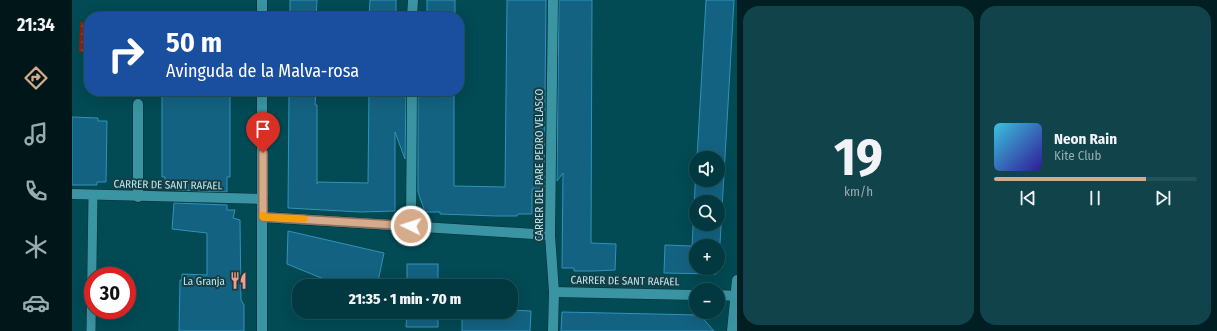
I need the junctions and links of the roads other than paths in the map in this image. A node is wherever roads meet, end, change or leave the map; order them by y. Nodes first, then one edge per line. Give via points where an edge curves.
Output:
1 (262, 0) edge
2 (413, 0) edge
3 (553, 0) edge
4 (262, 12) edge
5 (412, 12) edge
6 (262, 96) edge
7 (412, 96) edge
8 (138, 104) dead end
9 (72, 194) edge
10 (94, 195) junction
11 (138, 197) junction
12 (263, 199) junction
13 (263, 217) junction
14 (411, 226) junction
15 (550, 235) junction
16 (737, 280) edge
17 (554, 292) junction
18 (689, 295) edge
19 (725, 295) edge
20 (736, 296) edge
21 (91, 331) edge
22 (262, 331) edge
23 (553, 331) edge
24 (732, 331) edge

1 - 4 street
2 - 5 street
3 - 15 street, CARRER DEL PARE PEDRO VELASCO
6 - 12 street
7 - 14 street
8 - 11 street
9 - 10 street, CARRER DE SANT RAFAEL
10 - 11 street, CARRER DE SANT RAFAEL
10 - 21 lane
11 - 12 street, CARRER DE SANT RAFAEL
12 - 13 street
13 - 14 street
13 - 22 street
14 - 15 street
15 - 17 street, CARRER DEL PARE PEDRO VELASCO
16 - 20 street
17 - 18 street, CARRER DE SANT RAFAEL
17 - 23 street, CARRER DEL PARE PEDRO VELASCO
19 - 20 street
20 - 24 street

